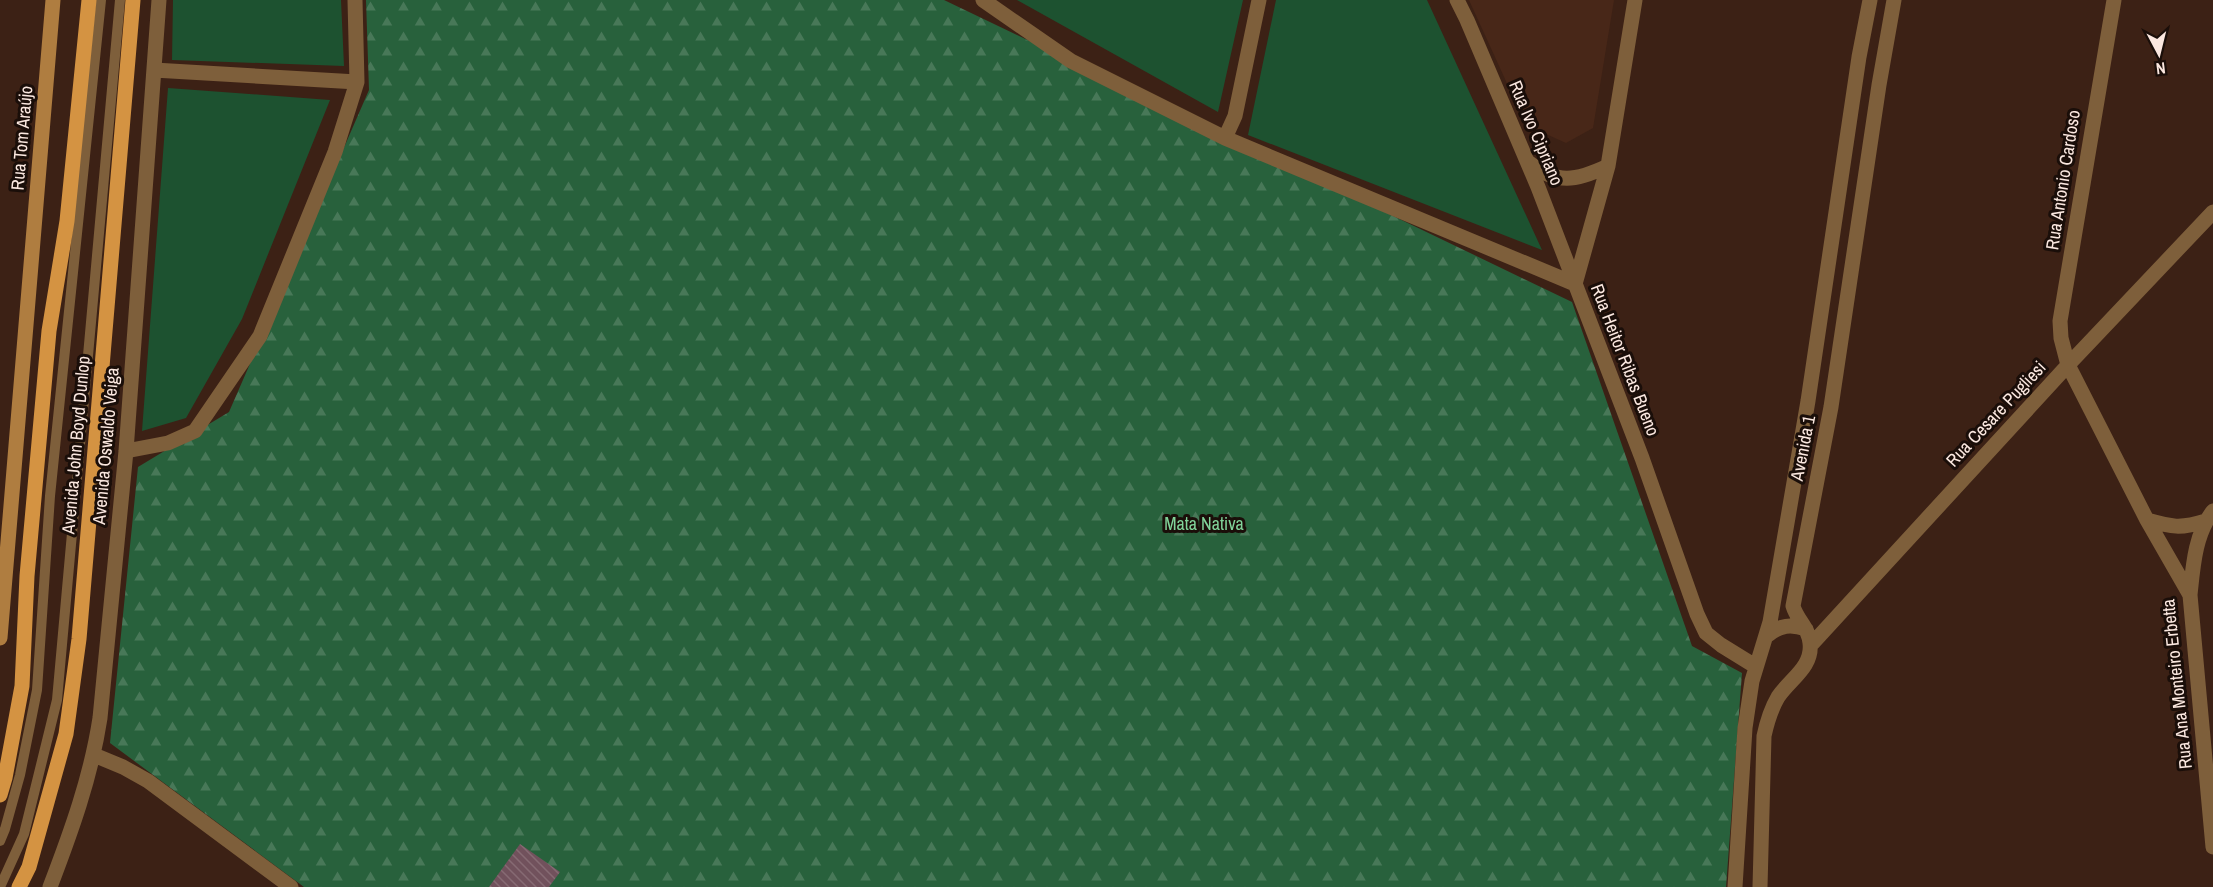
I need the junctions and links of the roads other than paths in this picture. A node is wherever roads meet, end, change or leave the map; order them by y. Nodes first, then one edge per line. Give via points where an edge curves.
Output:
1 (53, 0) edge
2 (89, 0) edge
3 (101, 0) edge
4 (120, 0) edge
5 (134, 0) edge
6 (159, 0) edge
7 (355, 0) edge
8 (983, 0) edge
9 (1259, 0) edge
10 (1456, 0) edge
11 (1635, 0) edge
12 (1870, 0) edge
13 (1894, 0) edge
14 (2114, 0) edge
15 (154, 70) junction
16 (357, 82) junction
17 (1225, 138) junction
18 (1526, 160) junction
19 (1608, 166) junction
20 (2213, 212) edge
21 (1575, 284) junction
22 (2068, 365) junction
23 (126, 451) junction
24 (2209, 516) edge
25 (2147, 520) junction
26 (2190, 595) junction
27 (2, 605) edge
28 (1806, 629) junction
29 (1768, 635) junction
30 (0, 638) edge
31 (1811, 645) junction
32 (1755, 666) junction
33 (94, 755) junction
34 (0, 795) edge
35 (0, 841) edge
36 (2213, 848) edge
37 (0, 887) edge
38 (19, 887) edge
39 (50, 887) edge
40 (291, 887) edge
41 (1735, 887) edge
42 (1760, 887) edge

1 - 27 main road, Rua Tom Araújo
2 - 34 main road, Avenida John Boyd Dunlop via 67,221 49,331 27,576 22,686
3 - 35 lane via 51,484 37,690 20,775
4 - 37 lane via 57,700 24,834
5 - 38 main road, Avenida John Boyd Dunlop via 79,639 66,734 29,867
6 - 15 street, Avenida Oswaldo Veiga
7 - 16 street
8 - 17 street via 1071,61
9 - 17 street via 1236,116
10 - 18 street, Rua Ivo Cipriano
11 - 19 street, Rua Heitor Ribas Bueno
12 - 29 street, Avenida 1
13 - 28 street, Avenida 1 via 1831,408 1793,606
14 - 22 street, Rua Antonio Cardoso via 2060,321
15 - 16 street
15 - 23 street, Avenida Oswaldo Veiga
16 - 23 street via 335,152 260,336 195,431 168,443
17 - 21 street
18 - 19 street via 1541,172 1567,179
18 - 21 street, Rua Ivo Cipriano
19 - 21 street, Rua Heitor Ribas Bueno
20 - 22 street, Rua Cesare Pugliesi
21 - 32 street, Rua Heitor Ribas Bueno via 1706,633
22 - 25 street, Rua Ana Monteiro Erbetta
22 - 31 street, Rua Cesare Pugliesi
23 - 33 street, Avenida Oswaldo Veiga
24 - 25 street via 2185,527
24 - 26 street via 2195,552
25 - 26 street, Rua Ana Monteiro Erbetta
26 - 36 street, Rua Ana Monteiro Erbetta
27 - 30 main road, Rua Tom Araújo
28 - 29 street via 1790,625
28 - 31 street, Avenida 1
29 - 32 street, Avenida 1
31 - 42 street via 1808,661 1778,698 1767,723
32 - 41 street, Avenida 1 via 1745,728
33 - 39 street, Avenida Oswaldo Veiga
33 - 40 street via 148,781

